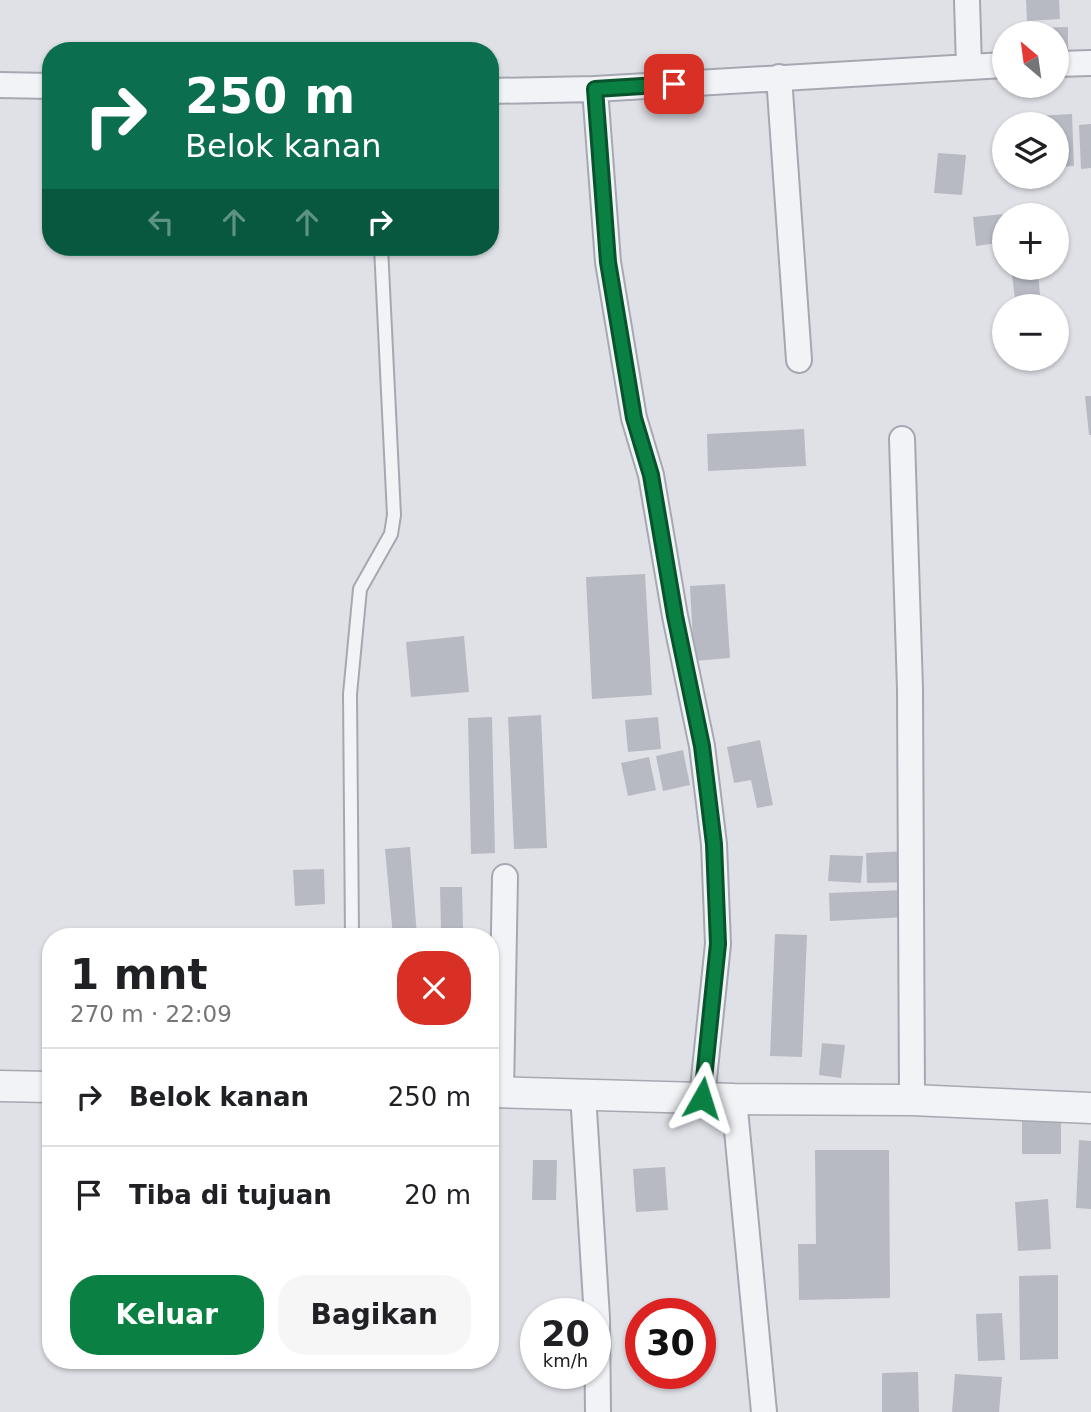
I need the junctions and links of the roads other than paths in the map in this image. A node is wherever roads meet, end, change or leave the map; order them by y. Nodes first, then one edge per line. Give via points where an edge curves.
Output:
1 (967, 0) edge
2 (1069, 64) edge
3 (1091, 64) edge
4 (992, 66) edge
5 (969, 67) junction
6 (779, 77) junction
7 (0, 85) edge
8 (42, 86) edge
9 (595, 89) junction
10 (499, 91) edge
11 (381, 256) edge
12 (799, 360) dead end
13 (902, 439) dead end
14 (505, 877) dead end
15 (352, 928) edge
16 (499, 1020) edge
17 (0, 1086) edge
18 (42, 1087) edge
19 (499, 1092) edge
20 (583, 1094) junction
21 (702, 1098) junction
22 (734, 1099) junction
23 (912, 1100) junction
24 (1091, 1108) edge
25 (598, 1412) edge
26 (764, 1412) edge

1 - 5 street
2 - 3 street
4 - 5 street
5 - 6 street
6 - 9 street
6 - 12 street
7 - 8 street
9 - 10 street
9 - 21 street via 608,262 634,418 651,475 702,746 714,844 718,944
11 - 15 lane via 394,515 391,534 360,589 350,694
13 - 23 street via 910,689
14 - 16 street
17 - 18 street
19 - 20 street
20 - 21 street
20 - 25 street
21 - 22 street
22 - 23 street
22 - 26 street
23 - 24 street

